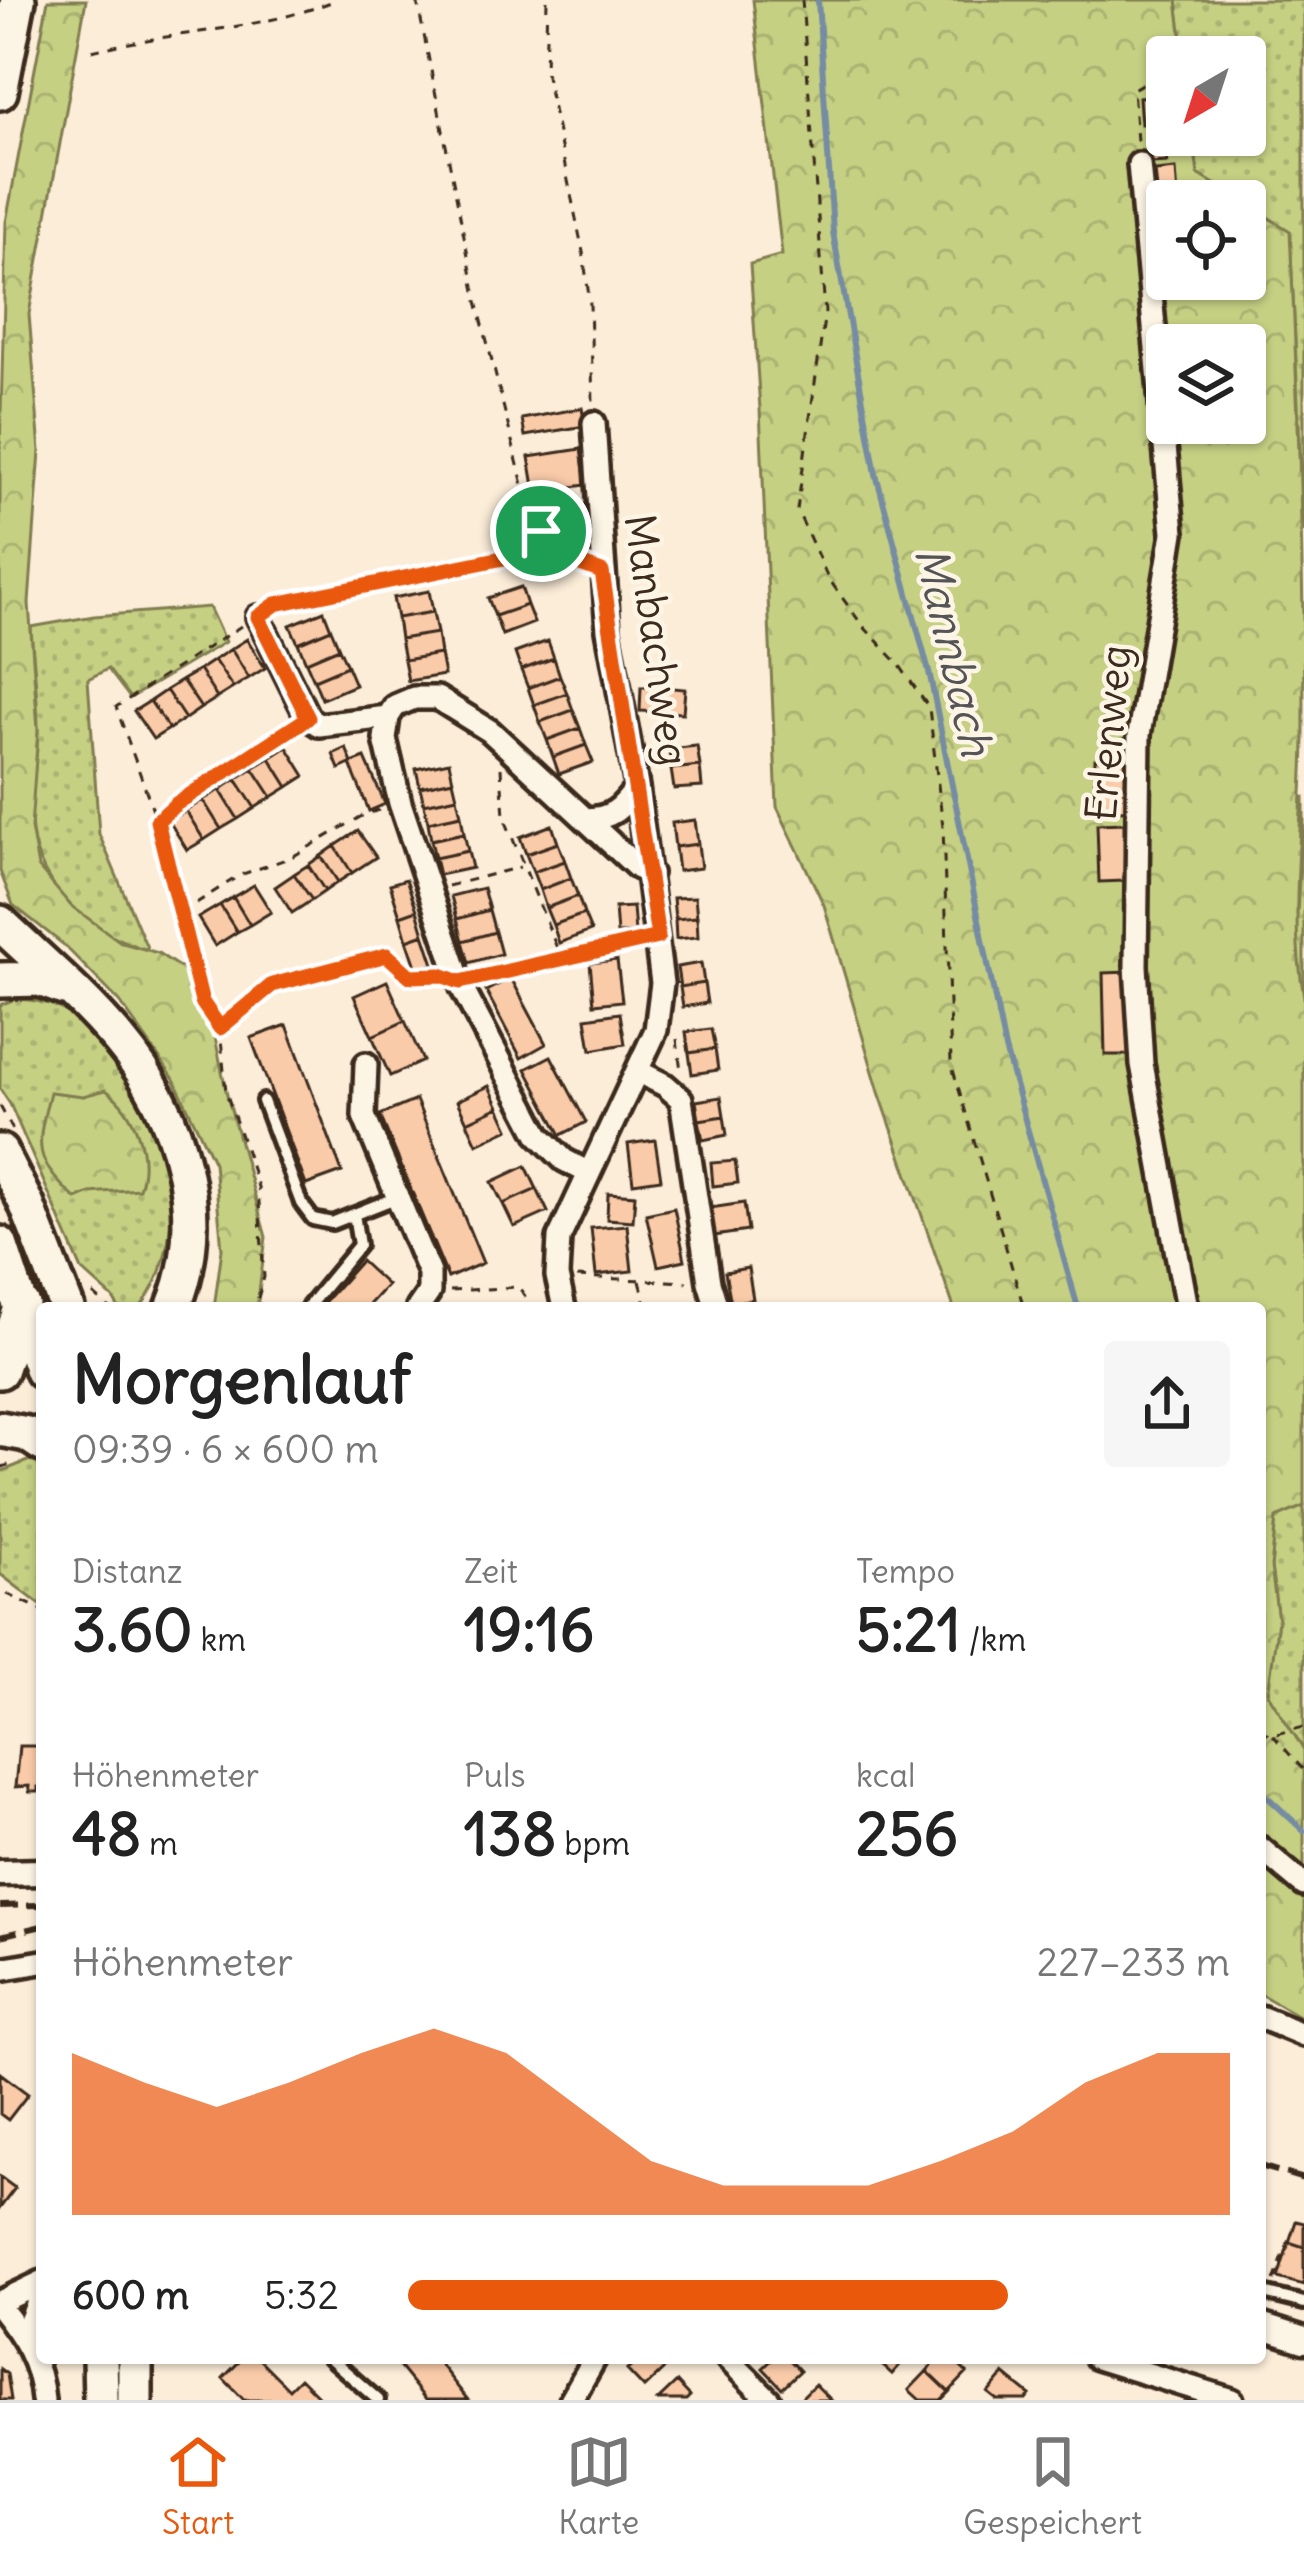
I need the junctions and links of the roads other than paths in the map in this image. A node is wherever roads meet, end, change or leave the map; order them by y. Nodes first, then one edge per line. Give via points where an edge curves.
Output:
1 (18, 0) edge
2 (0, 92) edge
3 (1139, 164) road end
4 (594, 423) road end
5 (258, 617) road end
6 (388, 717) junction
7 (637, 787) junction
8 (585, 819) junction
9 (650, 873) junction
10 (0, 923) edge
11 (0, 980) edge
12 (71, 991) junction
13 (366, 1064) dead end
14 (637, 1071) junction
15 (263, 1101) dead end
16 (0, 1152) edge
17 (587, 1172) junction
18 (395, 1198) junction
19 (355, 1214) junction
20 (0, 1244) edge
21 (423, 1300) edge
22 (67, 1302) edge
23 (176, 1302) edge
24 (313, 1302) edge
25 (563, 1302) edge
26 (715, 1302) edge
27 (1186, 1302) edge
28 (22, 1305) junction
29 (36, 1354) edge
30 (0, 1371) edge
31 (36, 1377) edge
32 (0, 1390) edge
33 (0, 1430) edge
34 (36, 1440) edge
35 (1266, 1853) edge
36 (0, 1873) edge
37 (36, 1873) edge
38 (1304, 1885) edge
39 (36, 1963) edge
40 (0, 1970) edge
41 (1266, 2019) edge
42 (1304, 2035) edge
43 (36, 2285) edge
44 (1266, 2293) edge
45 (1304, 2303) edge
46 (0, 2305) edge
47 (36, 2306) edge
48 (1266, 2328) edge
49 (24, 2337) junction
50 (1304, 2340) edge
51 (100, 2364) edge
52 (135, 2364) edge
53 (336, 2364) edge
54 (592, 2364) edge
55 (734, 2364) edge
56 (1116, 2364) edge
57 (44, 2400) edge
58 (101, 2400) edge
59 (135, 2400) edge
60 (378, 2400) edge
61 (571, 2400) edge
62 (769, 2400) edge
63 (1232, 2400) edge

1 - 2 main road
3 - 27 street, Erlenweg via 1173,533 1139,735 1136,966 1142,1064
4 - 7 street, Manbachweg via 608,630
5 - 6 street via 308,718 319,725
6 - 8 street via 414,698 437,698 499,740
6 - 17 street via 400,803 460,982 538,1135
7 - 8 street via 622,808
7 - 9 street, Manbachweg
8 - 9 street
9 - 14 street, Manbachweg via 661,1005
10 - 12 main road
11 - 12 main road via 40,979
12 - 23 main road via 154,1091 181,1154 192,1223
13 - 18 street via 364,1116
14 - 17 street
14 - 26 street via 681,1099
15 - 19 lane via 307,1211 322,1223
16 - 22 main road
17 - 25 street via 559,1238
18 - 19 lane
18 - 21 street via 429,1273
19 - 24 lane via 359,1245
20 - 28 main road
28 - 29 main road
28 - 30 main road
31 - 32 main road
33 - 34 main road
35 - 38 street
36 - 37 street
39 - 40 street
41 - 42 street
43 - 46 street
44 - 45 lane
46 - 49 street
47 - 49 street
48 - 50 street
49 - 57 street
51 - 58 main road
52 - 59 main road
53 - 60 lane
54 - 61 street
55 - 62 street
56 - 63 street

